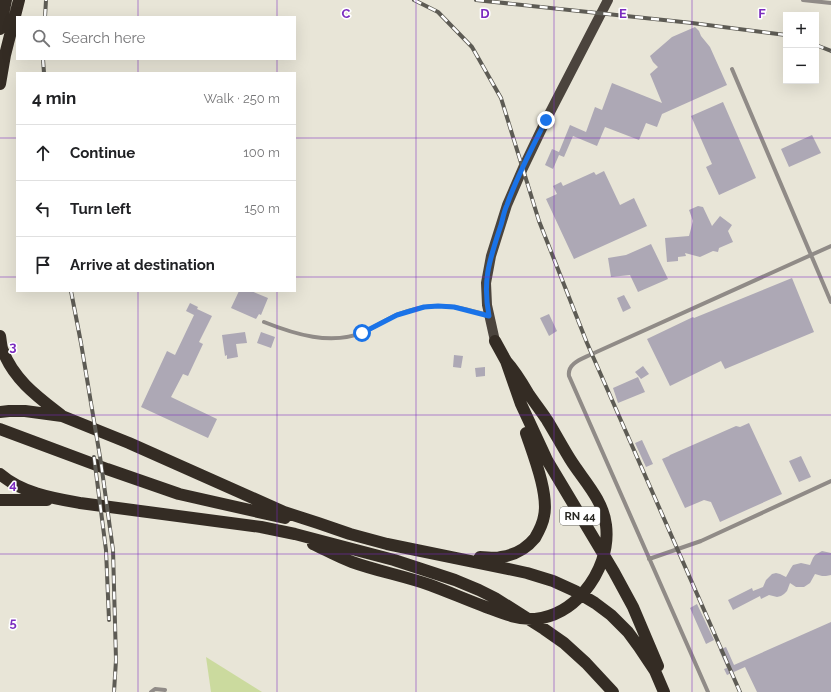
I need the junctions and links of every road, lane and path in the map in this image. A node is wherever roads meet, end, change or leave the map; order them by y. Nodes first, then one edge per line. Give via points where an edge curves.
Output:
1 (6, 0) edge
2 (19, 0) edge
3 (608, 0) edge
4 (803, 0) edge
5 (831, 3) edge
6 (0, 29) edge
7 (732, 69) dead end
8 (0, 84) edge
9 (831, 246) edge
10 (810, 255) junction
11 (831, 302) edge
12 (489, 316) junction
13 (264, 322) dead end
14 (0, 336) edge
15 (495, 341) junction
16 (506, 361) junction
17 (0, 412) edge
18 (66, 418) junction
19 (0, 429) edge
20 (0, 474) edge
21 (831, 482) edge
22 (0, 500) edge
23 (60, 500) junction
24 (295, 534) junction
25 (350, 534) junction
26 (429, 553) junction
27 (649, 559) junction
28 (165, 690) dead end
29 (151, 692) edge
30 (613, 692) edge
31 (665, 692) edge
32 (708, 692) edge

1 - 6 highway
2 - 8 highway
3 - 12 main road, RN 44 via 546,120 507,205 487,272
4 - 5 lane
7 - 10 lane
9 - 10 lane
10 - 11 lane
10 - 27 lane via 592,354 575,362 569,368 569,376
12 - 13 lane via 454,307 424,307 397,315 362,333 340,338 308,336
12 - 15 main road, RN 44
14 - 18 highway via 8,362 22,383
15 - 16 highway, RN 44
15 - 26 highway via 542,485 545,515 539,532 530,545 517,553 500,558
16 - 24 highway via 591,489 603,513 606,525 605,552 590,585 580,596 561,611 547,617 520,618 401,576 352,562
16 - 31 highway, RN 44 via 537,441 632,607 660,670
17 - 18 highway via 24,411
18 - 25 highway via 284,512
19 - 25 highway via 179,494
20 - 23 highway via 22,488
21 - 27 lane via 701,541
22 - 23 highway
23 - 24 highway via 254,526
24 - 30 highway via 394,560 479,590 514,609 564,643
25 - 26 highway
26 - 31 highway via 527,573 575,591 611,615 628,632 655,671
27 - 32 lane
28 - 29 lane via 155,689

